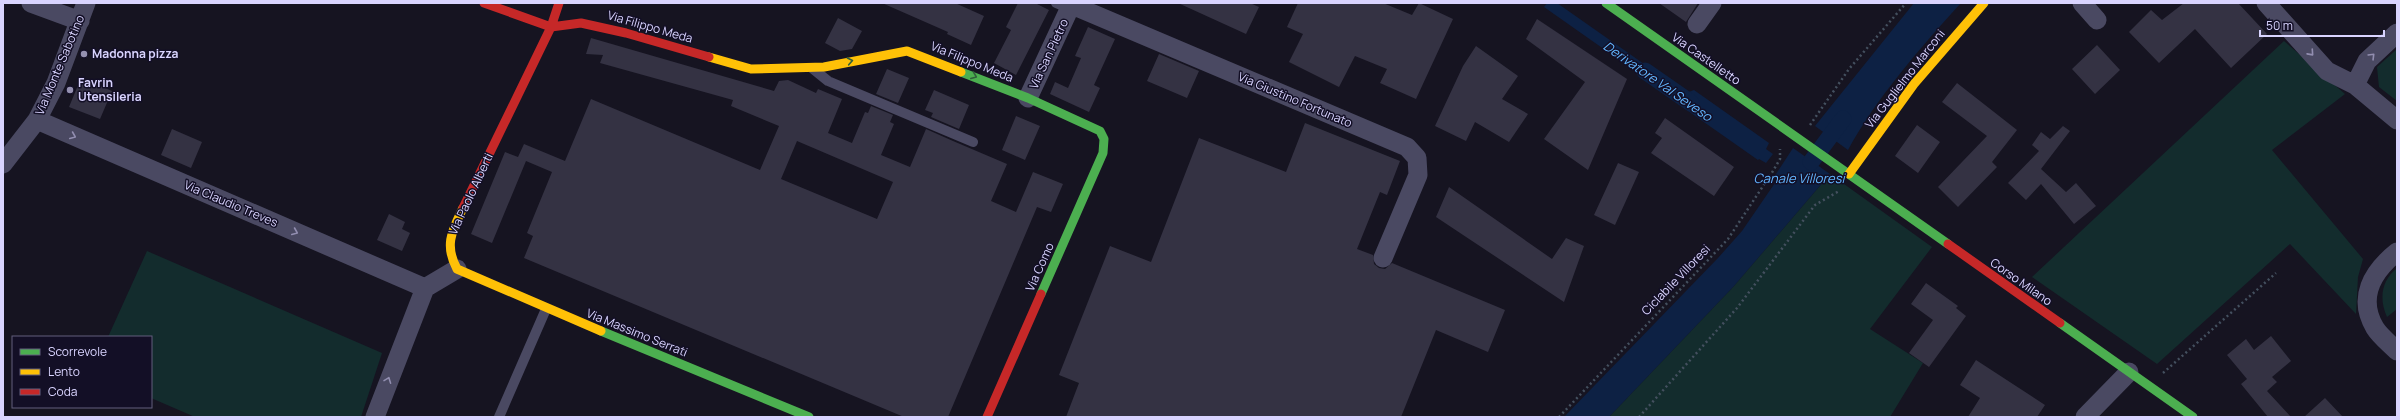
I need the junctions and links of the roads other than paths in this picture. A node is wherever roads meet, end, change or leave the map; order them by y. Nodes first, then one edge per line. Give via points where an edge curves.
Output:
1 (31, 3) edge
2 (86, 3) edge
3 (484, 3) edge
4 (559, 3) edge
5 (1606, 3) edge
6 (1712, 3) edge
7 (1984, 3) edge
8 (2082, 3) edge
9 (2266, 3) edge
10 (1067, 5) edge
11 (80, 20) junction
12 (2097, 20) dead end
13 (1697, 24) dead end
14 (551, 27) junction
15 (2397, 33) edge
16 (811, 67) junction
17 (2355, 85) junction
18 (1028, 98) junction
19 (37, 120) junction
20 (2397, 120) edge
21 (1096, 127) joint
22 (1801, 140) joint
23 (973, 142) dead end
24 (3, 164) edge
25 (1849, 174) junction
26 (2397, 252) edge
27 (1383, 258) dead end
28 (457, 268) junction
29 (425, 288) junction
30 (546, 309) junction
31 (2397, 351) edge
32 (2129, 372) junction
33 (375, 417) edge
34 (499, 417) edge
35 (808, 417) edge
36 (987, 417) edge
37 (2085, 417) edge
38 (2193, 417) edge

1 - 11 street
2 - 11 street, Via Monte Sabotino
3 - 14 street, Via Filippo Meda
4 - 14 street, Via Paolo Alberti
5 - 22 street, Via Castelletto
6 - 13 street
7 - 25 street, Via Guglielmo Marconi via 1914,84
8 - 12 street
9 -> 17 street via 2327,71
10 - 18 street, Via San Pietro
10 - 27 street, Via Giustino Fortunato via 1407,147 1417,158 1418,174
11 - 19 street, Via Monte Sabotino via 56,83
14 - 16 street, Via Filippo Meda via 581,23 626,32 751,69
14 - 28 street, Via Paolo Alberti via 455,224 448,245 450,256
17 -> 15 street via 2367,61
16 -> 18 street, Via Filippo Meda via 824,67 907,51
16 - 23 lane via 821,78
17 - 20 street
18 - 21 street, Via Filippo Meda
19 - 24 street, Via Monte Sabotino
19 -> 29 street, Via Claudio Treves
21 - 36 street, Via Como via 1103,134 1103,153
22 - 25 street, Corso Milano
25 - 32 street, Corso Milano
26 - 31 street via 2371,280 2367,308 2376,329
28 - 29 street
28 - 30 street, Via Massimo Serrati
33 -> 29 street
30 - 34 lane
30 - 35 street, Via Massimo Serrati
32 - 37 street
32 - 38 street, Corso Milano

